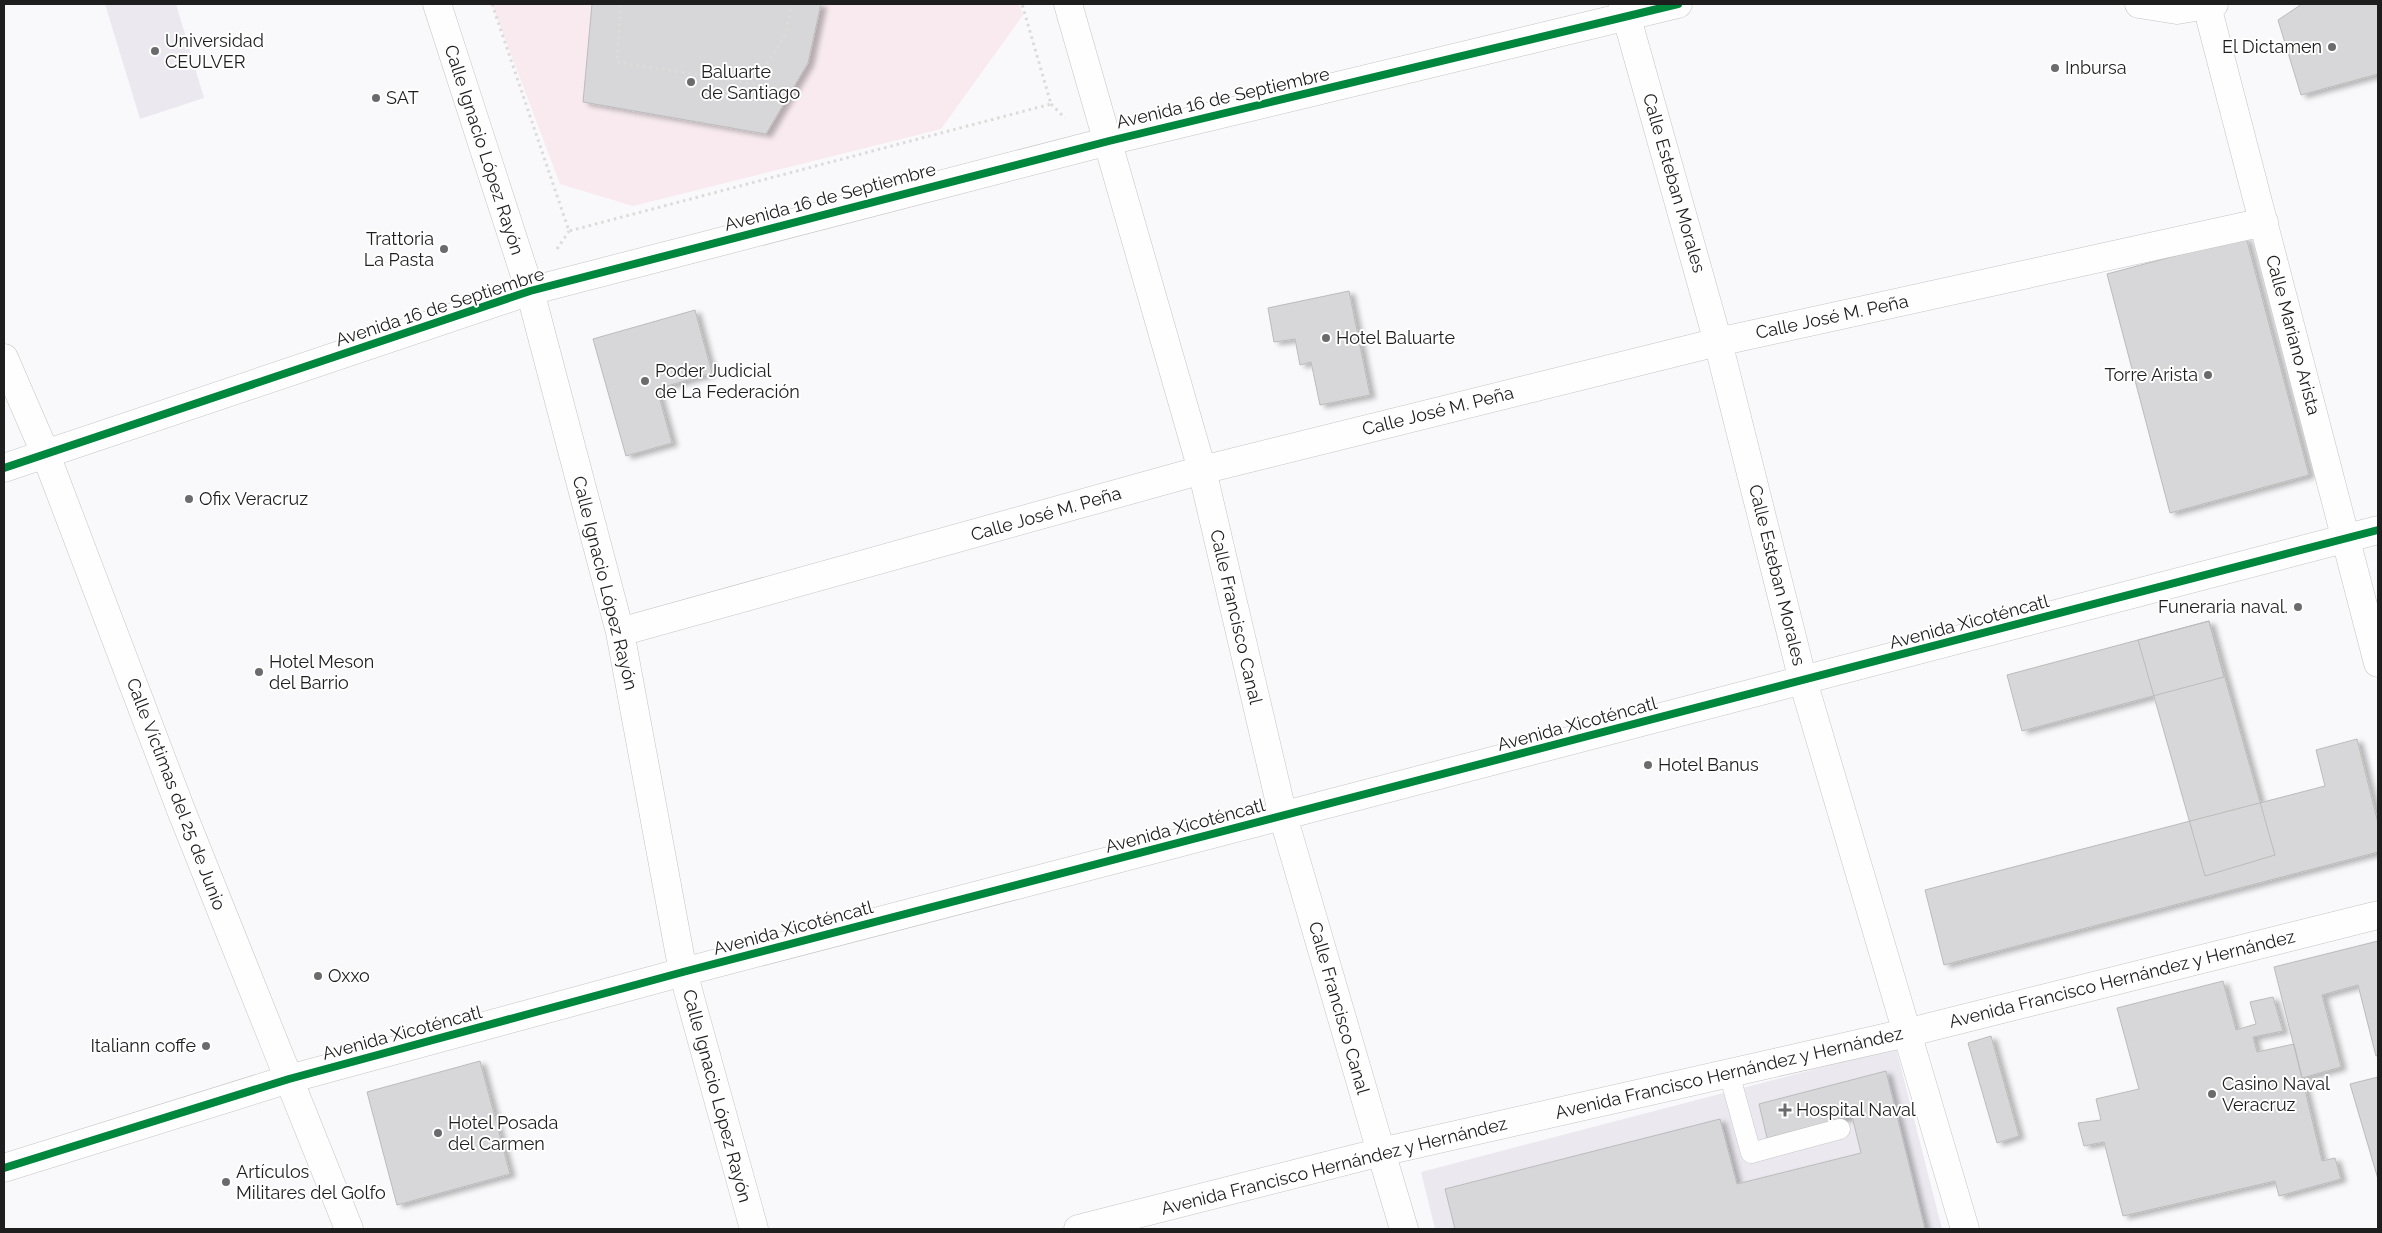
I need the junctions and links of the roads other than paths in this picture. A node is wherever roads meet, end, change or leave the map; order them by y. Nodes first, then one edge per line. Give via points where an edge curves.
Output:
1 (437, 4) edge
2 (1068, 4) edge
3 (1678, 4) edge
4 (2139, 4) edge
5 (2211, 5) edge
6 (1625, 10) edge
7 (1108, 141) junction
8 (2264, 222) junction
9 (530, 291) junction
10 (1718, 342) junction
11 (4, 358) edge
12 (46, 455) junction
13 (4, 468) edge
14 (1202, 470) junction
15 (2378, 530) edge
16 (2346, 538) junction
17 (620, 632) junction
18 (2378, 663) edge
19 (1803, 681) junction
20 (1283, 816) junction
21 (2378, 915) edge
22 (683, 972) junction
23 (1906, 1033) junction
24 (1729, 1073) junction
25 (289, 1079) junction
26 (1840, 1129) dead end
27 (1381, 1152) junction
28 (4, 1168) edge
29 (350, 1229) edge
30 (754, 1229) edge
31 (1078, 1229) edge
32 (1404, 1229) edge
33 (1965, 1229) edge

1 - 9 street, Calle Ignacio López Rayón
2 - 7 street, Calle Francisco Canal
3 - 6 street, Avenida 16 de Septiembre
4 - 5 street via 2177,10
5 - 8 street, Calle Mariano Arista
6 - 7 street, Avenida 16 de Septiembre
6 - 10 street, Calle Esteban Morales
7 - 9 street, Avenida 16 de Septiembre
7 - 14 street, Calle Francisco Canal
8 - 10 street, Calle José M. Peña
8 - 16 street, Calle Mariano Arista
9 - 12 street, Avenida 16 de Septiembre
9 - 17 street, Calle Ignacio López Rayón
10 - 14 street, Calle José M. Peña
10 - 19 street, Calle Esteban Morales
11 - 12 street, Calle Víctimas del 25 de Junio
12 - 13 street, Avenida 16 de Septiembre
12 - 25 street, Calle Víctimas del 25 de Junio via 180,810
14 - 17 street, Calle José M. Peña
14 - 20 street, Calle Francisco Canal
15 - 16 street, Avenida Xicoténcatl
16 - 18 street, Calle Mariano Arista
16 - 19 street, Avenida Xicoténcatl
17 - 22 street, Calle Ignacio López Rayón
19 - 20 street, Avenida Xicoténcatl
19 - 23 street, Calle Esteban Morales
20 - 22 street, Avenida Xicoténcatl
20 - 27 street, Calle Francisco Canal
21 - 23 street, Avenida Francisco Hernández y Hernández
22 - 25 street, Avenida Xicoténcatl
22 - 30 street, Calle Ignacio López Rayón
23 - 24 street, Avenida Francisco Hernández y Hernández
23 - 33 street, Calle Esteban Morales
24 - 26 lane via 1751,1153
24 - 27 street, Avenida Francisco Hernández y Hernández
25 - 28 street, Avenida Xicoténcatl
25 - 29 street, Calle Víctimas del 25 de Junio
27 - 31 street, Avenida Francisco Hernández y Hernández
27 - 32 street, Calle Francisco Canal

